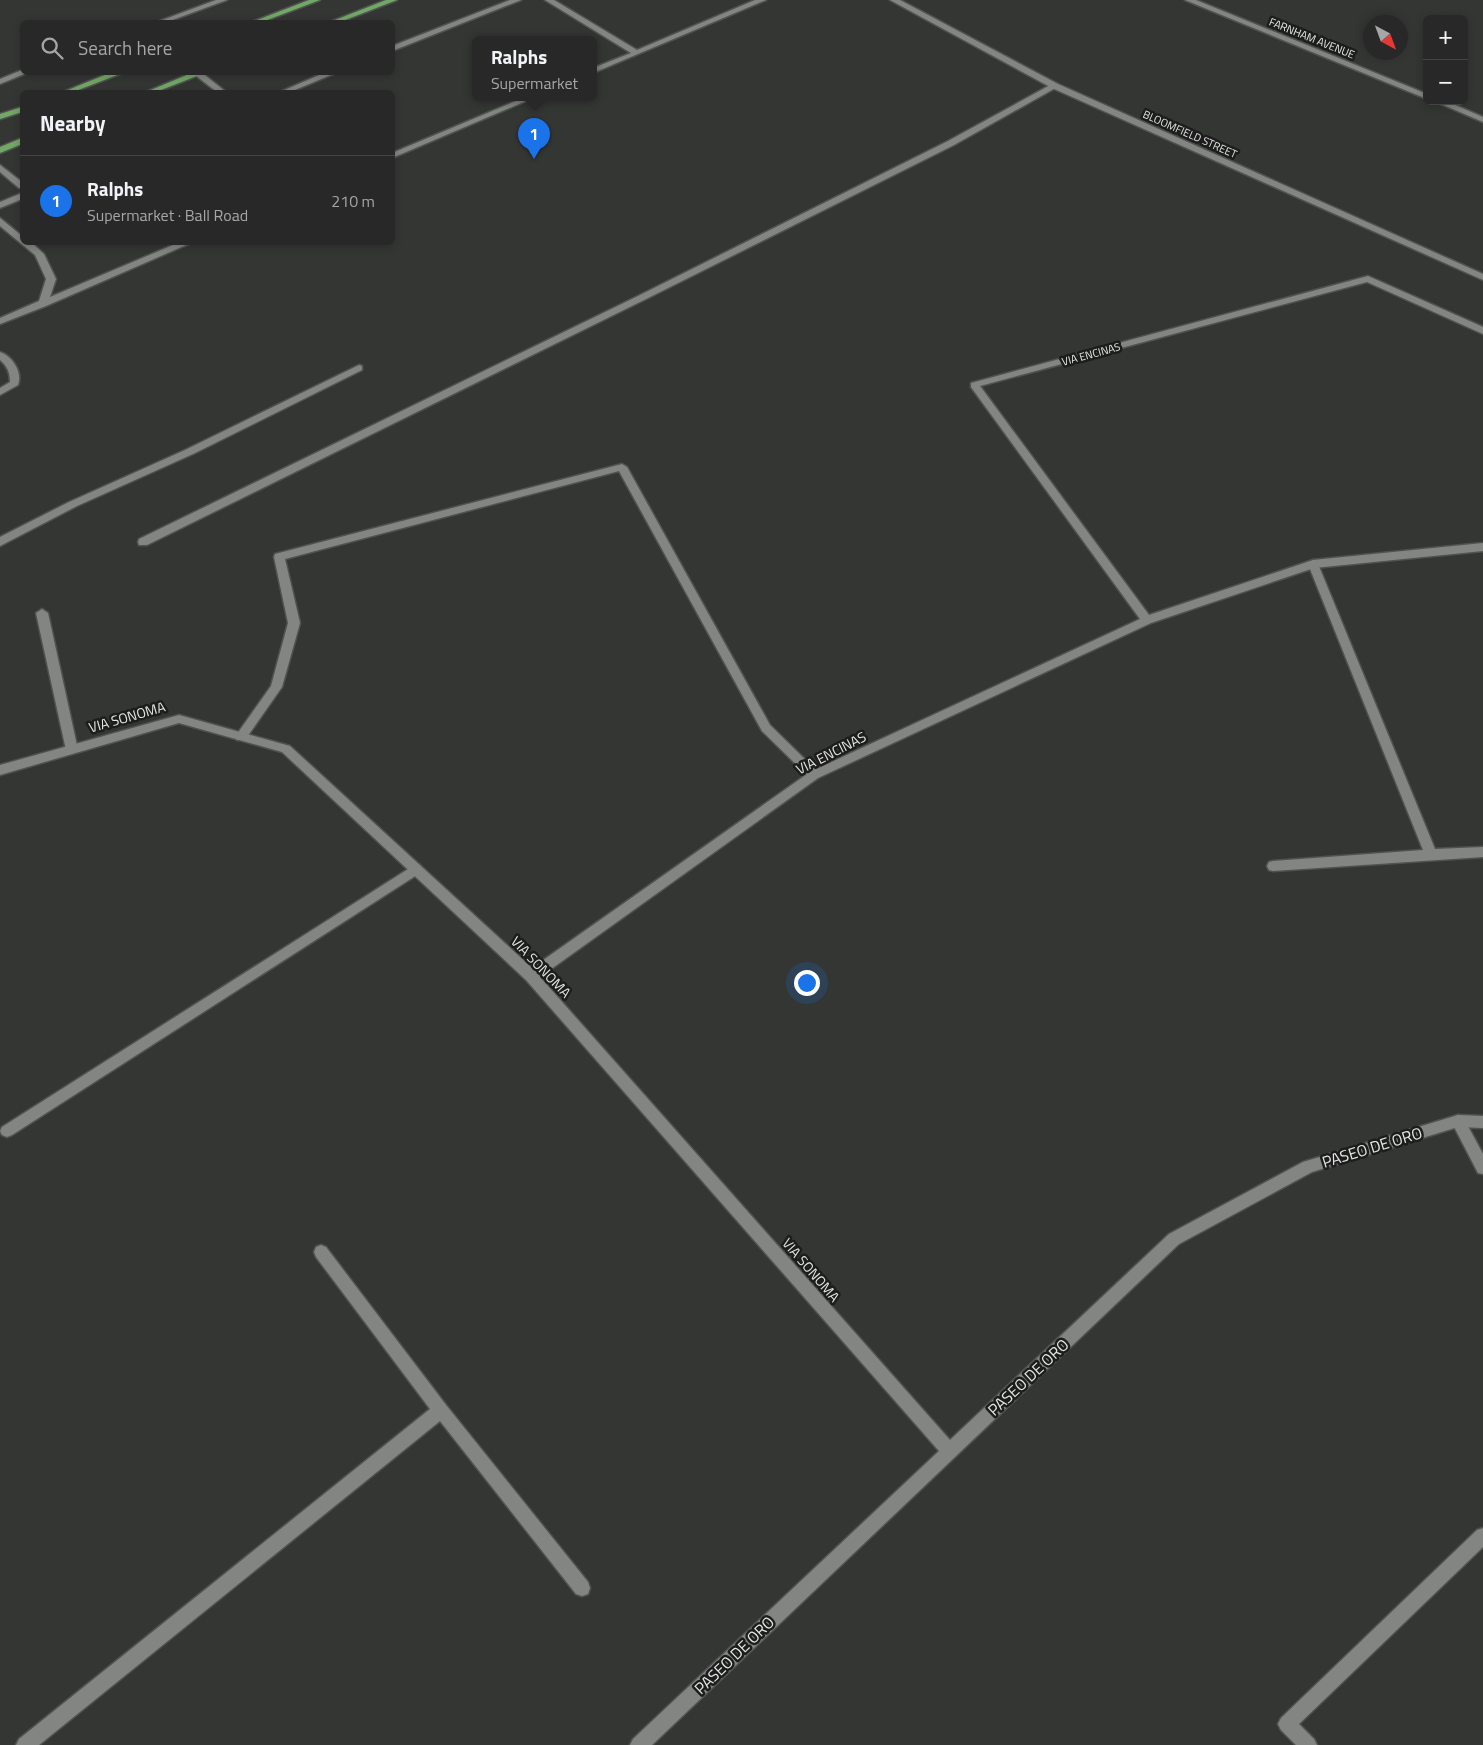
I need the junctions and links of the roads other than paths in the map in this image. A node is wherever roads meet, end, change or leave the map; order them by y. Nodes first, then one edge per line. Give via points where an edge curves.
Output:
1 (223, 0) edge
2 (316, 0) edge
3 (393, 0) edge
4 (516, 0) edge
5 (549, 0) edge
6 (762, 0) edge
7 (894, 0) edge
8 (1189, 0) edge
9 (168, 20) edge
10 (261, 20) edge
11 (339, 20) edge
12 (395, 49) edge
13 (637, 54) junction
14 (597, 69) edge
15 (20, 74) edge
16 (113, 75) edge
17 (193, 75) edge
18 (201, 75) edge
19 (326, 75) edge
20 (0, 82) edge
21 (1055, 86) junction
22 (72, 90) edge
23 (155, 90) edge
24 (219, 90) edge
25 (289, 90) edge
26 (1423, 95) edge
27 (522, 101) edge
28 (1447, 105) edge
29 (20, 110) edge
30 (0, 117) edge
31 (1483, 120) edge
32 (20, 142) edge
33 (0, 150) edge
34 (395, 155) edge
35 (0, 168) edge
36 (20, 184) edge
37 (20, 197) edge
38 (0, 205) edge
39 (0, 221) edge
40 (20, 238) edge
41 (29, 245) edge
42 (182, 245) edge
43 (1483, 278) edge
44 (42, 304) junction
45 (0, 321) edge
46 (1483, 331) edge
47 (0, 355) edge
48 (359, 368) dead end
49 (0, 392) edge
50 (0, 542) edge
51 (143, 542) dead end
52 (1483, 547) edge
53 (1313, 564) junction
54 (42, 613) dead end
55 (1147, 620) junction
56 (241, 736) junction
57 (72, 750) junction
58 (0, 770) edge
59 (814, 776) junction
60 (1483, 852) edge
61 (1431, 854) junction
62 (1273, 866) dead end
63 (416, 869) junction
64 (531, 976) junction
65 (1458, 1122) junction
66 (1483, 1122) edge
67 (7, 1131) dead end
68 (1483, 1168) edge
69 (320, 1252) dead end
70 (441, 1410) junction
71 (949, 1450) junction
72 (1483, 1536) edge
73 (582, 1588) dead end
74 (26, 1745) edge
75 (640, 1745) edge
76 (1308, 1745) edge

1 - 9 street
2 - 10 main road
3 - 11 main road
4 - 12 street
5 - 13 street
6 - 13 street
7 - 21 street, BLOOMFIELD STREET
8 - 26 street, FARNHAM AVENUE
13 - 14 street
15 - 20 street
16 - 22 main road
17 - 23 main road
18 - 24 street
19 - 25 street
21 - 43 street, BLOOMFIELD STREET
21 - 51 street via 951,143
27 - 34 street
28 - 31 street
29 - 30 main road
32 - 33 main road
35 - 36 street
37 - 38 street
39 - 40 street
41 - 44 street via 39,254 51,279
42 - 44 street
44 - 45 street
46 - 55 street, VIA ENCINAS via 1368,279 974,385
47 - 49 street via 11,364 16,375 15,383
48 - 50 street
52 - 53 street, VIA ENCINAS
53 - 55 street, VIA ENCINAS
53 - 61 street
54 - 57 street
55 - 59 street, VIA ENCINAS
56 - 57 street, VIA SONOMA via 179,720
56 - 59 street via 276,687 294,623 279,557 622,466 766,728
56 - 63 street, VIA SONOMA via 286,749
57 - 58 street, VIA SONOMA
59 - 64 street, VIA ENCINAS
60 - 61 street
61 - 62 street
63 - 64 street, VIA SONOMA
63 - 67 street
64 - 71 street, VIA SONOMA
65 - 66 street, PASEO DE ORO
65 - 68 street
65 - 71 street, PASEO DE ORO via 1308,1167 1174,1239
69 - 70 street
70 - 73 street
70 - 74 street
71 - 75 street, PASEO DE ORO
72 - 76 street via 1287,1724

